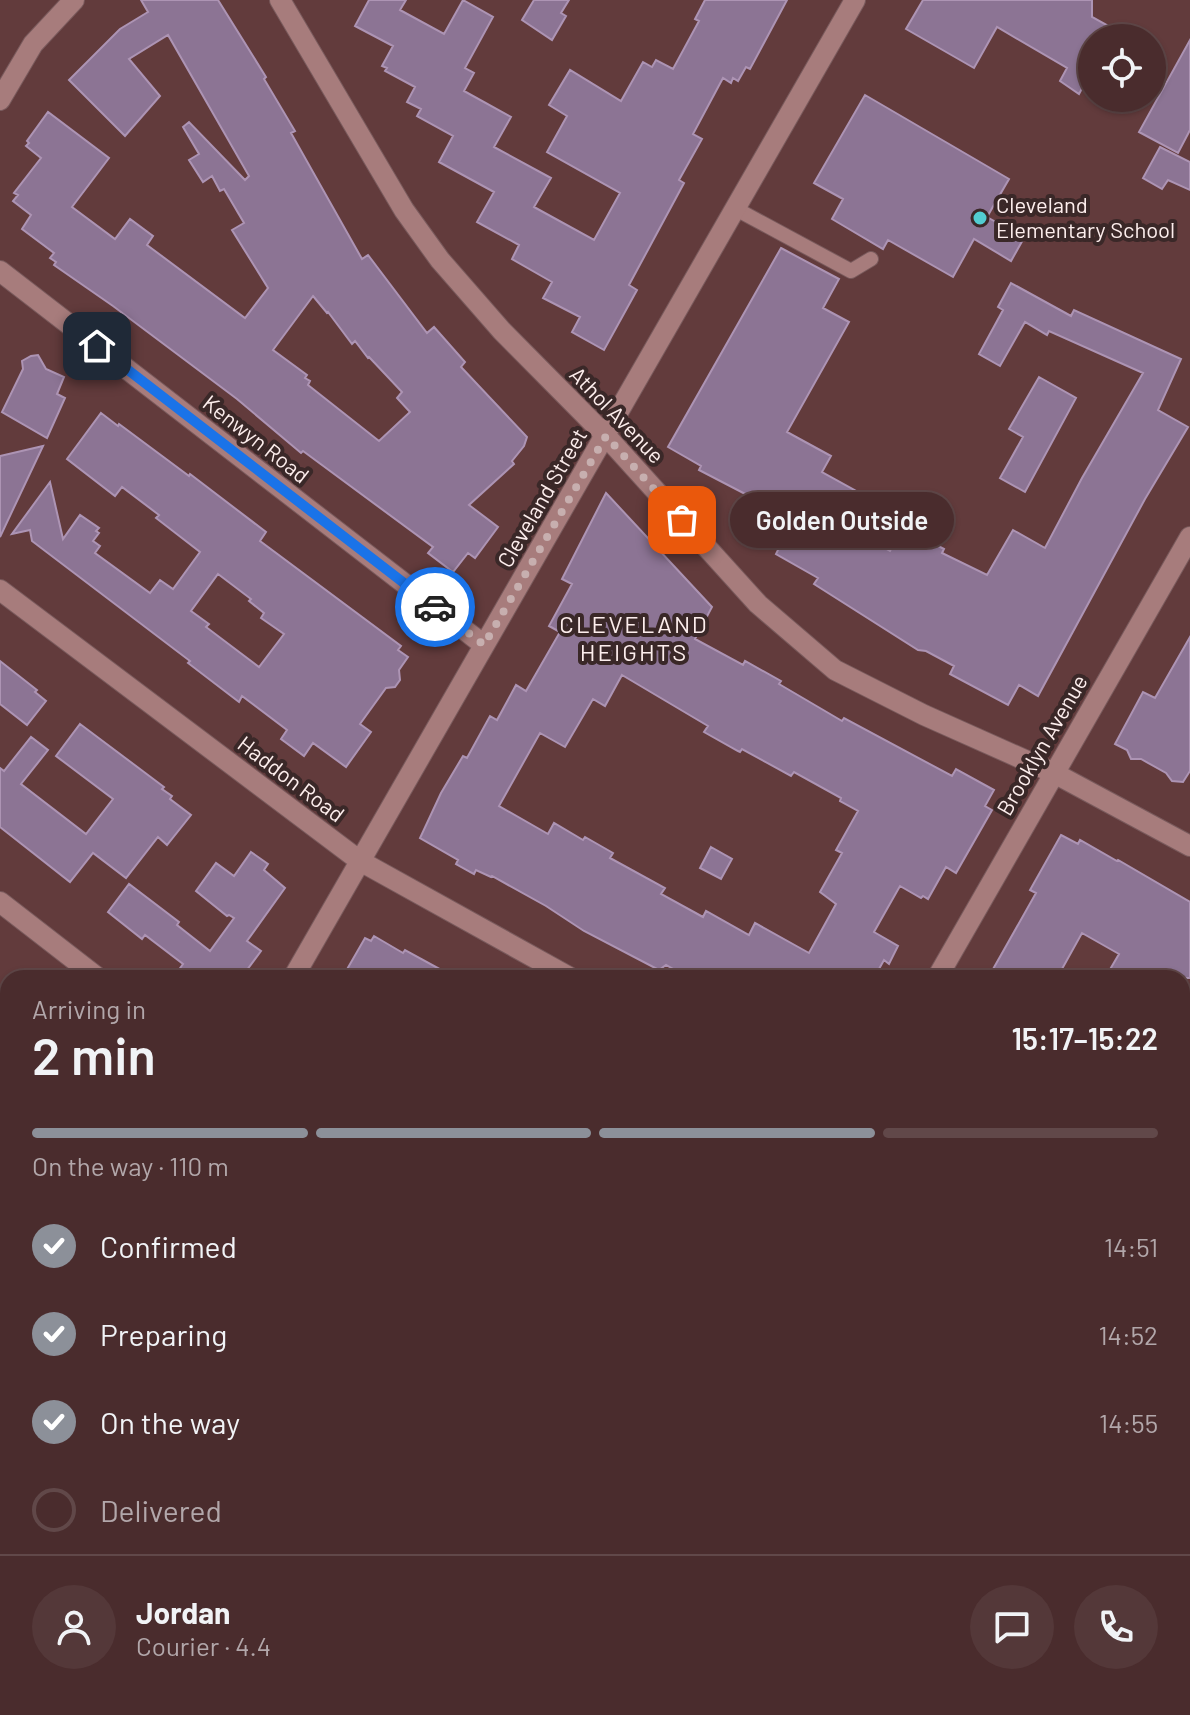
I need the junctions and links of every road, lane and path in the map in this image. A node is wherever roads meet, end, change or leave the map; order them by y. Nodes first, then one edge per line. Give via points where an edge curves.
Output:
1 (74, 0) edge
2 (280, 0) edge
3 (855, 0) edge
4 (0, 100) edge
5 (736, 209) junction
6 (871, 259) dead end
7 (0, 271) edge
8 (606, 436) junction
9 (1190, 537) edge
10 (0, 590) edge
11 (484, 645) junction
12 (1054, 773) junction
13 (1190, 846) edge
14 (360, 861) junction
15 (0, 902) edge
16 (88, 970) edge
17 (298, 970) edge
18 (557, 970) edge
19 (942, 970) edge

1 - 4 street via 33,44
2 - 8 street, Athol Avenue via 404,210 440,260
3 - 5 street, Cleveland Street
5 - 6 lane via 851,271
5 - 8 street, Cleveland Street
7 - 11 street, Kenwyn Road
8 - 11 street, Cleveland Street
8 - 12 street, Athol Avenue via 758,604 835,670
9 - 12 street, Brooklyn Avenue
10 - 14 street, Haddon Road
11 - 14 street, Cleveland Street
12 - 13 street, Athol Avenue
12 - 19 street, Brooklyn Avenue
14 - 17 street, Cleveland Street
14 - 18 street, Haddon Road
15 - 16 street

